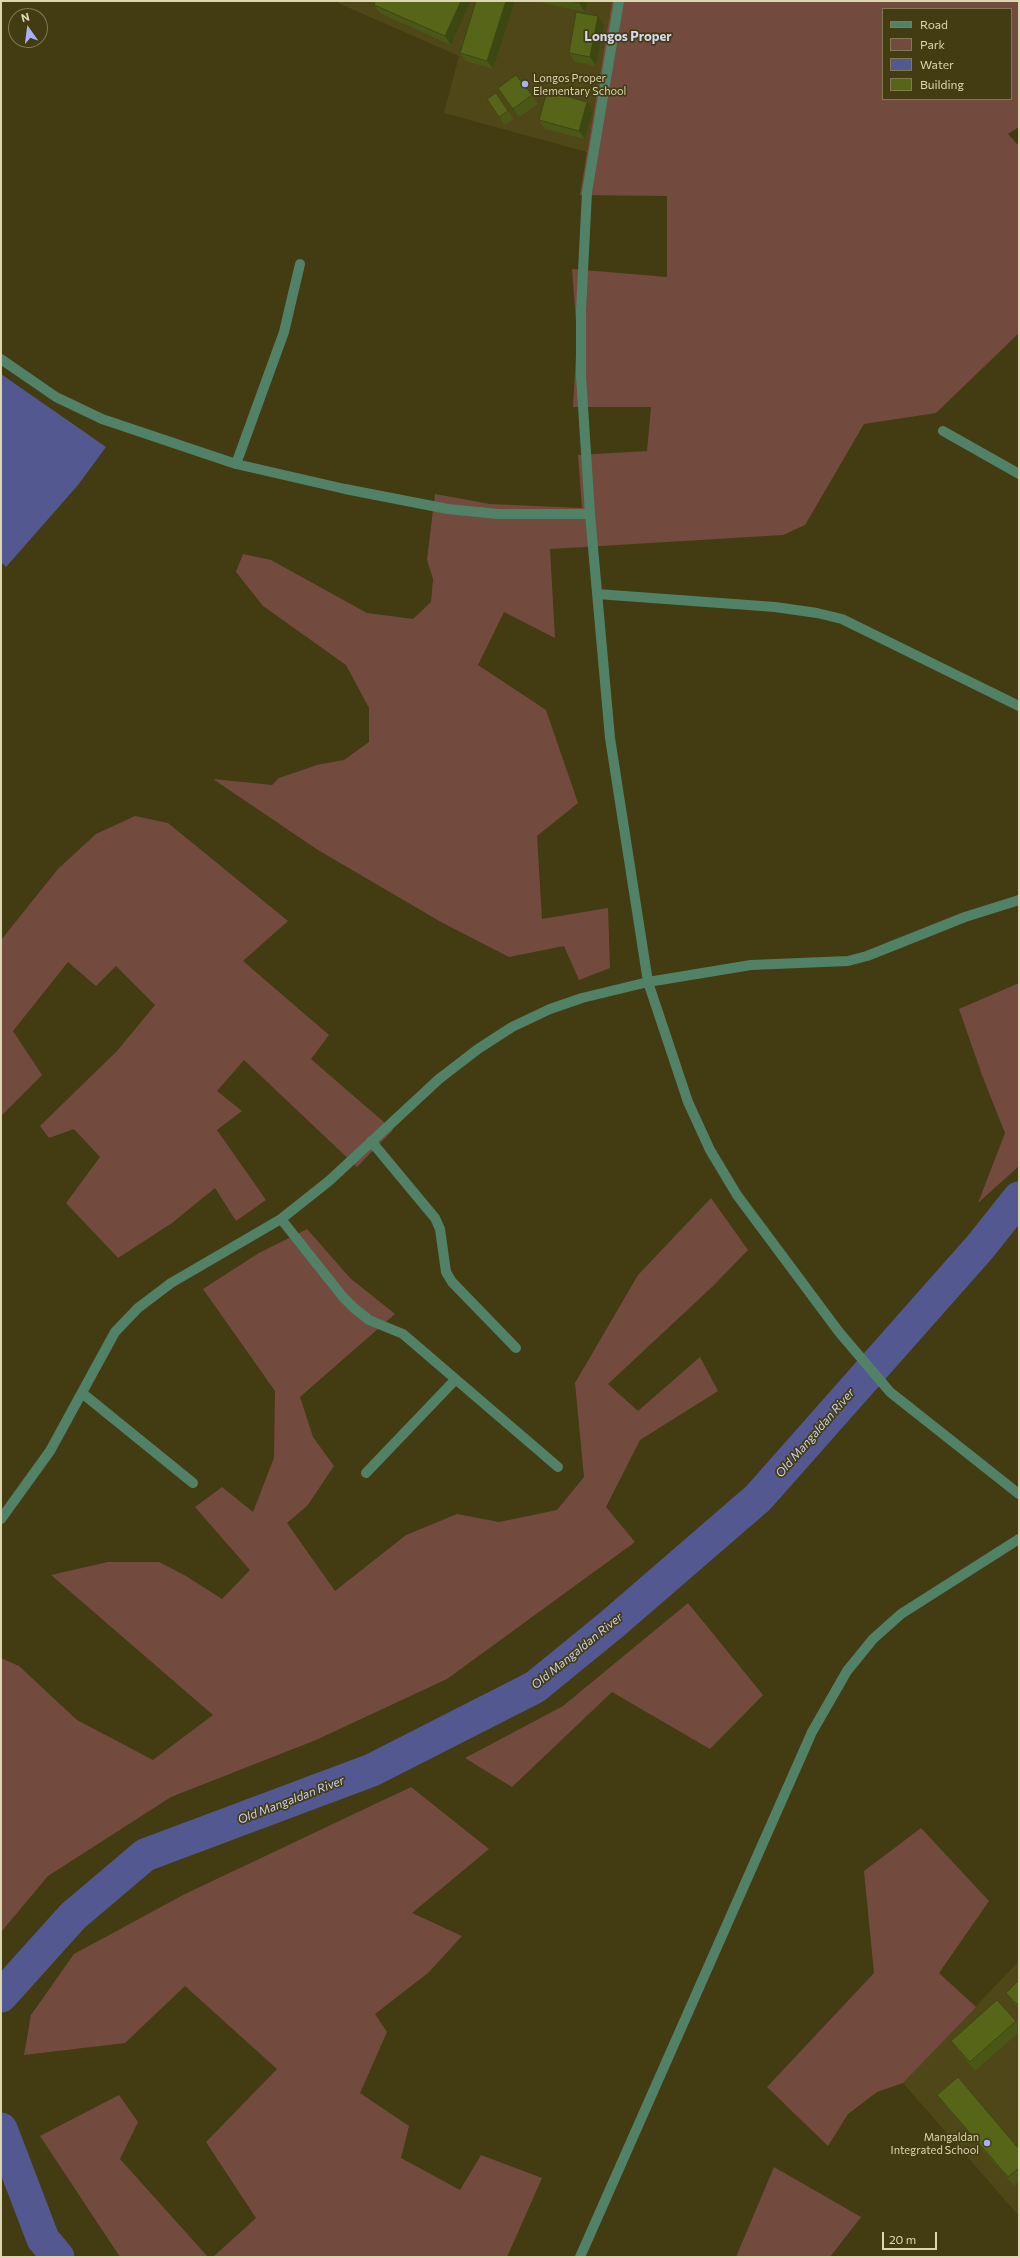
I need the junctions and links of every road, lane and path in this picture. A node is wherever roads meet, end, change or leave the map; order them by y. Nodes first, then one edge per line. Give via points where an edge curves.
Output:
1 (619, 1) edge
2 (300, 264) dead end
3 (1, 359) edge
4 (943, 431) dead end
5 (236, 464) junction
6 (1019, 474) edge
7 (590, 514) junction
8 (597, 594) junction
9 (1019, 706) edge
10 (1019, 900) edge
11 (648, 982) junction
12 (371, 1141) junction
13 (281, 1219) junction
14 (516, 1348) dead end
15 (455, 1380) junction
16 (82, 1393) junction
17 (558, 1467) dead end
18 (366, 1473) dead end
19 (193, 1483) dead end
20 (1019, 1494) edge
21 (1, 1519) edge
22 (1019, 1539) edge
23 (580, 2257) edge

1 - 7 street via 586,192 581,376
2 - 5 street via 284,332
3 - 5 street via 56,397 102,419
4 - 6 street
5 - 7 street via 448,509 498,514
7 - 8 street
8 - 9 street via 775,607 842,619
8 - 11 street via 610,738
10 - 11 street via 965,917 867,956 848,961 751,965
11 - 12 street via 556,1007 512,1027 439,1079
11 - 20 street via 688,1102 710,1150 737,1195 839,1332 890,1392
12 - 13 street via 329,1181
12 - 14 street via 435,1218 440,1228 446,1272 452,1282
13 - 15 street via 343,1298 369,1320 403,1334
13 - 16 street via 171,1283 138,1308 115,1332
15 - 17 street
15 - 18 street
16 - 19 street
16 - 21 street via 50,1451
22 - 23 street via 901,1614 873,1639 847,1671 812,1732

